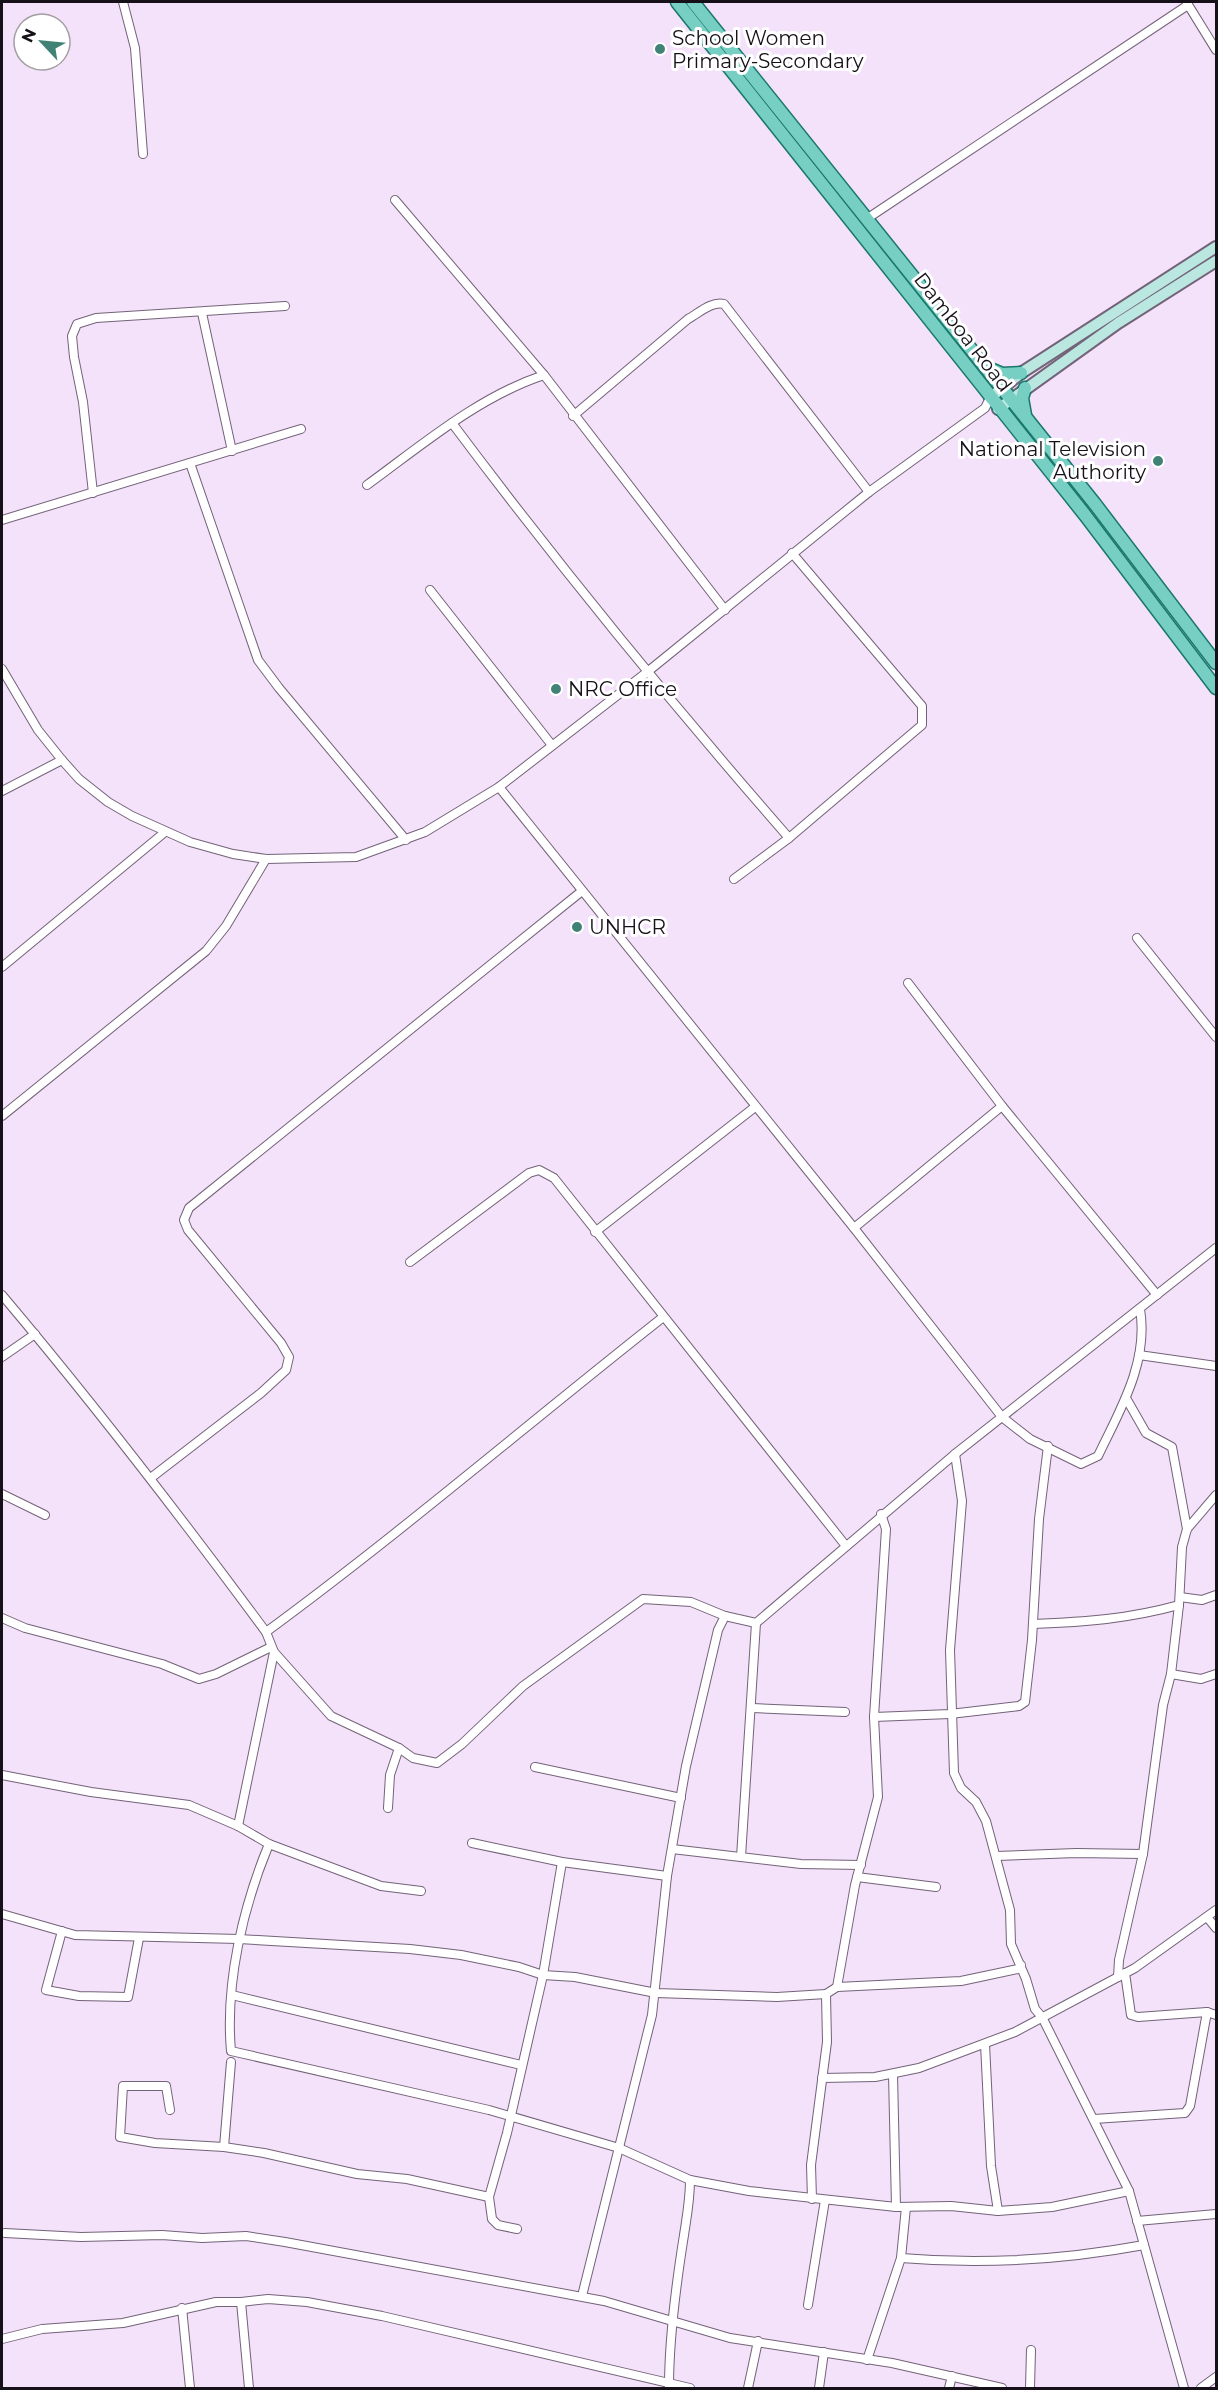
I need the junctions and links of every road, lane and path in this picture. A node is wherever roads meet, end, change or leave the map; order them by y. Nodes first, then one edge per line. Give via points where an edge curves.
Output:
1 (123, 2) edge
2 (677, 2) edge
3 (693, 2) edge
4 (1187, 3) edge
5 (1216, 50) edge
6 (143, 154) dead end
7 (395, 200) dead end
8 (868, 218) junction
9 (1216, 246) edge
10 (1216, 261) edge
11 (285, 306) dead end
12 (202, 313) junction
13 (984, 365) junction
14 (1021, 373) junction
15 (544, 375) junction
16 (1001, 388) junction
17 (1025, 388) junction
18 (1009, 399) junction
19 (991, 405) junction
20 (573, 416) junction
21 (452, 423) junction
22 (1030, 424) junction
23 (301, 429) dead end
24 (232, 451) junction
25 (190, 463) junction
26 (367, 485) dead end
27 (870, 492) junction
28 (93, 493) junction
29 (2, 520) edge
30 (792, 553) junction
31 (430, 590) dead end
32 (725, 610) junction
33 (1216, 663) edge
34 (2, 669) edge
35 (646, 673) junction
36 (1216, 688) edge
37 (550, 744) junction
38 (62, 760) junction
39 (498, 787) junction
40 (2, 790) edge
41 (165, 832) junction
42 (789, 838) junction
43 (406, 840) junction
44 (266, 859) junction
45 (734, 879) dead end
46 (582, 891) junction
47 (1137, 938) dead end
48 (2, 967) edge
49 (908, 983) dead end
50 (1216, 1037) edge
51 (1002, 1106) junction
52 (754, 1107) junction
53 (2, 1116) edge
54 (854, 1228) junction
55 (595, 1232) junction
56 (1216, 1248) edge
57 (410, 1262) dead end
58 (2, 1295) edge
59 (1157, 1295) junction
60 (1140, 1309) junction
61 (663, 1318) junction
62 (35, 1334) junction
63 (1139, 1355) junction
64 (2, 1357) edge
65 (1216, 1366) edge
66 (1126, 1398) junction
67 (1002, 1417) junction
68 (1048, 1446) junction
69 (955, 1454) junction
70 (152, 1477) junction
71 (2, 1494) edge
72 (1216, 1495) edge
73 (881, 1514) junction
74 (45, 1515) dead end
75 (1187, 1529) junction
76 (846, 1546) junction
77 (1216, 1595) edge
78 (1180, 1601) junction
79 (725, 1616) junction
80 (2, 1618) edge
81 (756, 1623) junction
82 (1033, 1624) junction
83 (266, 1632) junction
84 (273, 1649) junction
85 (1171, 1674) junction
86 (1216, 1674) edge
87 (752, 1708) junction
88 (845, 1712) dead end
89 (951, 1714) junction
90 (874, 1717) junction
91 (399, 1748) junction
92 (535, 1767) dead end
93 (2, 1775) edge
94 (681, 1798) junction
95 (388, 1808) dead end
96 (238, 1826) junction
97 (472, 1843) dead end
98 (269, 1844) junction
99 (672, 1849) junction
100 (1143, 1854) junction
101 (996, 1856) junction
102 (741, 1857) junction
103 (562, 1862) junction
104 (861, 1865) junction
105 (667, 1876) junction
106 (857, 1877) junction
107 (936, 1887) dead end
108 (421, 1891) dead end
109 (1216, 1910) edge
110 (2, 1914) edge
111 (1207, 1917) junction
112 (1216, 1928) edge
113 (62, 1931) junction
114 (139, 1938) junction
115 (239, 1939) junction
116 (1021, 1965) junction
117 (543, 1975) junction
118 (1121, 1975) junction
119 (837, 1987) junction
120 (656, 1993) junction
121 (826, 1994) junction
122 (232, 1995) junction
123 (1207, 2012) junction
124 (1216, 2015) edge
125 (1042, 2017) junction
126 (985, 2044) junction
127 (231, 2062) dead end
128 (521, 2065) junction
129 (893, 2074) junction
130 (822, 2078) junction
131 (170, 2110) dead end
132 (510, 2117) junction
133 (1094, 2119) junction
134 (224, 2147) junction
135 (619, 2148) junction
136 (690, 2180) junction
137 (1130, 2191) junction
138 (489, 2197) junction
139 (812, 2199) junction
140 (825, 2200) junction
141 (896, 2206) junction
142 (906, 2207) junction
143 (998, 2211) junction
144 (1216, 2214) edge
145 (1137, 2221) junction
146 (517, 2229) dead end
147 (5, 2233) dead end
148 (1144, 2246) junction
149 (901, 2258) junction
150 (582, 2296) junction
151 (241, 2302) junction
152 (808, 2305) dead end
153 (182, 2308) junction
154 (673, 2323) junction
155 (2, 2338) edge
156 (758, 2342) junction
157 (1031, 2350) dead end
158 (824, 2352) junction
159 (867, 2360) junction
160 (952, 2376) junction
161 (1216, 2377) edge
162 (669, 2386) edge
163 (190, 2388) edge
164 (249, 2388) edge
165 (690, 2388) edge
166 (748, 2388) edge
167 (819, 2388) edge
168 (949, 2388) edge
169 (1002, 2388) edge
170 (1030, 2388) edge
171 (1184, 2388) edge
172 (1201, 2388) edge

1 - 6 street via 135,48
2 - 19 main road, Damboa Road
3 - 8 main road, Damboa Road
4 - 5 street
4 - 8 street
7 - 15 street
8 - 13 main road, Damboa Road
9 - 14 street
10 - 17 street
11 - 12 street
12 - 24 street
12 - 28 street via 96,318 77,324 72,336
13 - 14 main road via 1002,374
13 - 16 main road, Damboa Road
14 - 16 street
15 - 20 street
15 - 21 street via 519,383
16 - 18 main road, Damboa Road
16 - 19 street
17 - 18 street
17 - 22 main road via 1022,409
18 - 19 street
18 - 22 main road, Damboa Road
19 - 27 street
19 - 36 main road, Damboa Road via 1092,524
20 - 27 street via 688,319 708,307 723,304
20 - 32 street
21 - 26 street
21 - 35 street
22 - 33 main road, Damboa Road
23 - 24 street
24 - 25 street
25 - 28 street
25 - 43 street via 258,660
27 - 30 street
28 - 29 street
30 - 32 street
30 - 42 street via 922,706 924,717 922,725
31 - 37 street
32 - 35 street
34 - 38 street via 38,730
35 - 37 street
35 - 42 street
37 - 39 street
38 - 40 street
38 - 41 street via 108,802
39 - 43 street
39 - 46 street
41 - 44 street via 222,851
41 - 48 street
42 - 45 street
43 - 44 street via 356,857
44 - 53 street via 226,926 206,951
46 - 52 street
46 - 70 street via 189,1208 184,1220 188,1230 289,1357 286,1370 261,1394
47 - 50 street
49 - 51 street
51 - 54 street
51 - 59 street
52 - 54 street
52 - 55 street
54 - 67 street
55 - 57 street via 554,1178 539,1170 529,1173
55 - 61 street
56 - 59 street
58 - 62 street
59 - 60 street
60 - 63 street via 1144,1330
60 - 67 street
61 - 76 street
61 - 83 street via 341,1577
62 - 64 street
62 - 70 street
63 - 65 street
63 - 66 street
66 - 68 street via 1098,1456 1090,1462 1081,1464
66 - 75 street via 1146,1432 1172,1447
67 - 68 street via 1030,1439
67 - 69 street
68 - 82 street
69 - 73 street
69 - 89 street via 962,1501 950,1650
70 - 83 street
71 - 74 street
72 - 75 street
73 - 76 street
73 - 90 street via 886,1529
75 - 78 street via 1179,1573
76 - 81 street
77 - 78 street
78 - 82 street via 1147,1614 1085,1623
78 - 85 street
79 - 81 street
79 - 91 street via 691,1602 643,1599 523,1686 437,1763 412,1758
79 - 94 street via 712,1655
80 - 84 street via 25,1628 162,1664 199,1679
81 - 87 street
82 - 89 street via 1025,1702
83 - 84 street
84 - 91 street via 331,1716
84 - 96 street
85 - 86 street via 1201,1679
85 - 100 street via 1163,1705
87 - 88 street
87 - 102 street
89 - 90 street
89 - 101 street via 954,1773 987,1821
90 - 104 street via 878,1797
91 - 95 street via 390,1775
92 - 94 street
93 - 96 street via 189,1805
94 - 99 street
96 - 98 street
97 - 103 street
98 - 108 street via 381,1886
98 - 115 street
99 - 102 street
99 - 105 street
100 - 101 street
100 - 118 street via 1119,1960
101 - 116 street via 1010,1910 1011,1944
102 - 104 street
103 - 105 street
103 - 117 street
104 - 106 street
105 - 120 street
106 - 107 street
106 - 119 street
109 - 111 street
110 - 113 street
111 - 112 street
111 - 118 street
113 - 114 street
113 - 114 street via 46,1990 79,1996 128,1997
114 - 115 street
115 - 117 street via 410,1949 496,1962
115 - 122 street
116 - 119 street via 1018,1969 961,1981
116 - 125 street via 1035,2009
117 - 120 street via 575,1977
117 - 128 street
118 - 123 street via 1131,2015
118 - 125 street
119 - 121 street
120 - 121 street
120 - 135 street
121 - 130 street via 827,2042
122 - 128 street
122 - 132 street via 231,2051
123 - 124 street
123 - 133 street via 1190,2106 1185,2113
125 - 126 street
125 - 133 street
126 - 129 street
126 - 143 street via 991,2166
127 - 134 street
128 - 132 street
129 - 130 street
129 - 141 street
130 - 139 street via 811,2165
131 - 134 street via 166,2086 123,2086 120,2137
132 - 135 street
132 - 138 street
133 - 137 street
134 - 138 street
135 - 136 street
135 - 150 street
136 - 139 street
136 - 154 street via 691,2206
137 - 143 street via 1052,2207
137 - 145 street
138 - 146 street via 492,2220
139 - 140 street
140 - 141 street
140 - 152 street
141 - 142 street
142 - 143 street
142 - 149 street
144 - 145 street
145 - 148 street
147 - 150 street via 81,2237 246,2236
148 - 149 street via 992,2263
148 - 171 street
149 - 159 street
150 - 154 street
151 - 153 street via 216,2301
151 - 162 street via 306,2302 371,2314
151 - 164 street
153 - 155 street via 123,2323 42,2329
153 - 163 street
154 - 156 street
154 - 162 street
156 - 158 street
156 - 166 street
157 - 170 street
158 - 159 street
158 - 167 street
159 - 160 street
160 - 168 street
160 - 169 street
161 - 172 street
162 - 165 street

